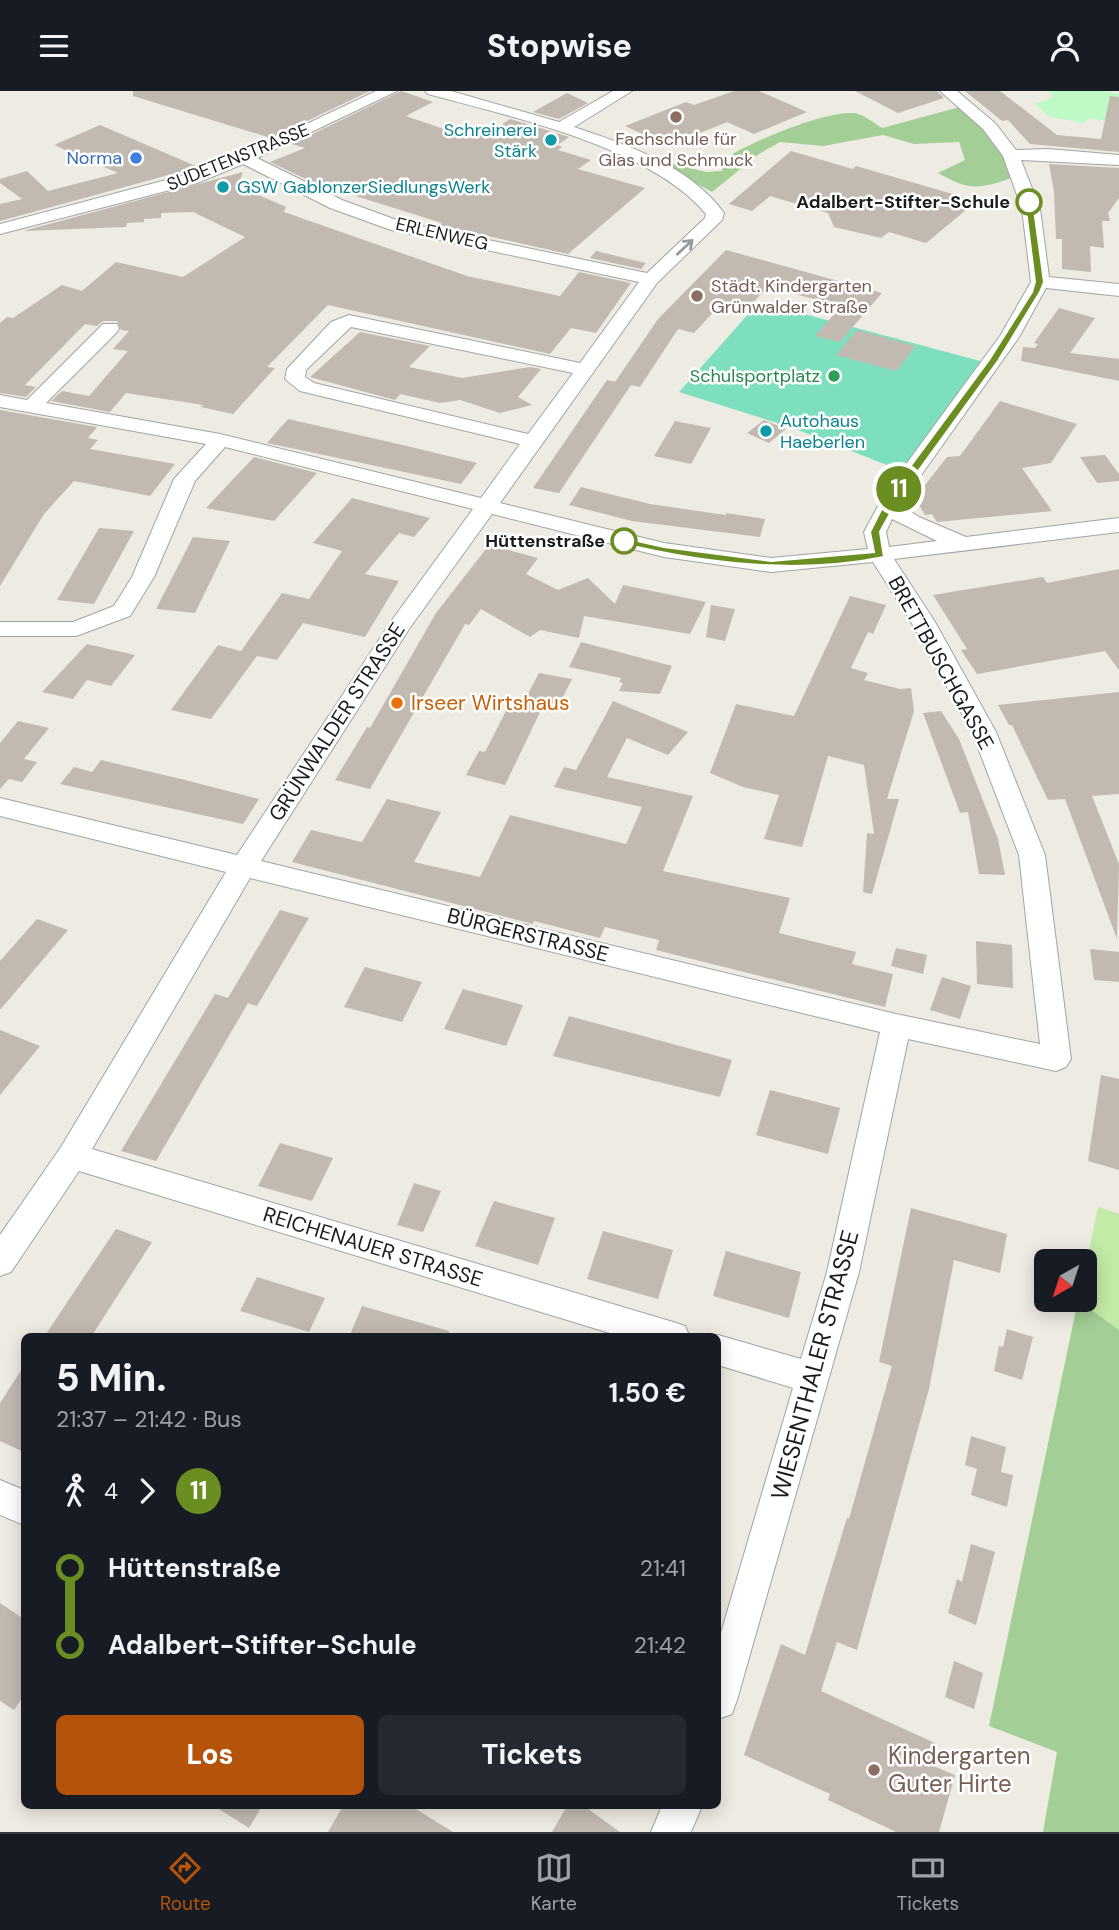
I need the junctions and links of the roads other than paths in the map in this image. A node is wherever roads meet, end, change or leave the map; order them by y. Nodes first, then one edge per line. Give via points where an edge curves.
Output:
1 (389, 91) edge
2 (433, 91) edge
3 (624, 91) edge
4 (948, 91) edge
5 (563, 127) junction
6 (1011, 155) junction
7 (244, 158) junction
8 (1119, 160) edge
9 (0, 229) edge
10 (651, 279) junction
11 (1040, 282) junction
12 (1119, 290) edge
13 (110, 327) dead end
14 (585, 370) junction
15 (0, 401) edge
16 (30, 408) junction
17 (220, 440) junction
18 (533, 441) junction
19 (486, 506) junction
20 (888, 507) junction
21 (1119, 524) edge
22 (965, 544) junction
23 (880, 555) junction
24 (0, 629) edge
25 (0, 807) edge
26 (244, 865) junction
27 (896, 1025) junction
28 (1056, 1059) joint
29 (72, 1156) junction
30 (4, 1247) edge
31 (660, 1333) edge
32 (721, 1351) edge
33 (814, 1379) junction
34 (0, 1497) edge
35 (21, 1507) edge
36 (721, 1690) edge
37 (681, 1809) edge
38 (671, 1832) edge

1 - 7 street, SUDETENSTRASSE
2 - 5 street
3 - 5 street
4 - 6 street via 989,126
10 -> 5 street, GRÜNWALDER STRASSE via 713,221 715,213 692,189 647,162
6 - 8 street
6 - 11 street via 1031,209
7 - 9 street, SUDETENSTRASSE via 155,190
7 - 10 street, ERLENWEG via 336,204 397,226
10 - 14 street, GRÜNWALDER STRASSE
11 - 12 street
11 - 20 street via 1009,337
13 - 16 street
14 - 18 street, GRÜNWALDER STRASSE
14 - 18 street via 349,321 338,326 297,369 295,379 307,387
15 - 16 street
16 - 17 street
17 - 19 street
17 - 24 street via 185,479 143,577 122,611 76,629
18 - 19 street, GRÜNWALDER STRASSE
19 - 23 street via 651,547 771,565
19 - 26 street, GRÜNWALDER STRASSE via 400,625
20 - 22 street via 911,522
20 - 23 street via 875,532
21 - 22 street
22 - 23 street
23 - 28 street, BRETTBUSCHGASSE via 984,732 1032,855
25 - 26 street, BÜRGERSTRASSE
26 - 27 street, BÜRGERSTRASSE
26 - 29 street, GRÜNWALDER STRASSE
27 - 28 street, BÜRGERSTRASSE
27 - 33 street, WIESENTHALER STRASSE via 843,1272
29 - 30 street, GRÜNWALDER STRASSE
29 - 31 street, REICHENAUER STRASSE
32 - 33 street
33 - 36 street, WIESENTHALER STRASSE
34 - 35 street
37 - 38 street

